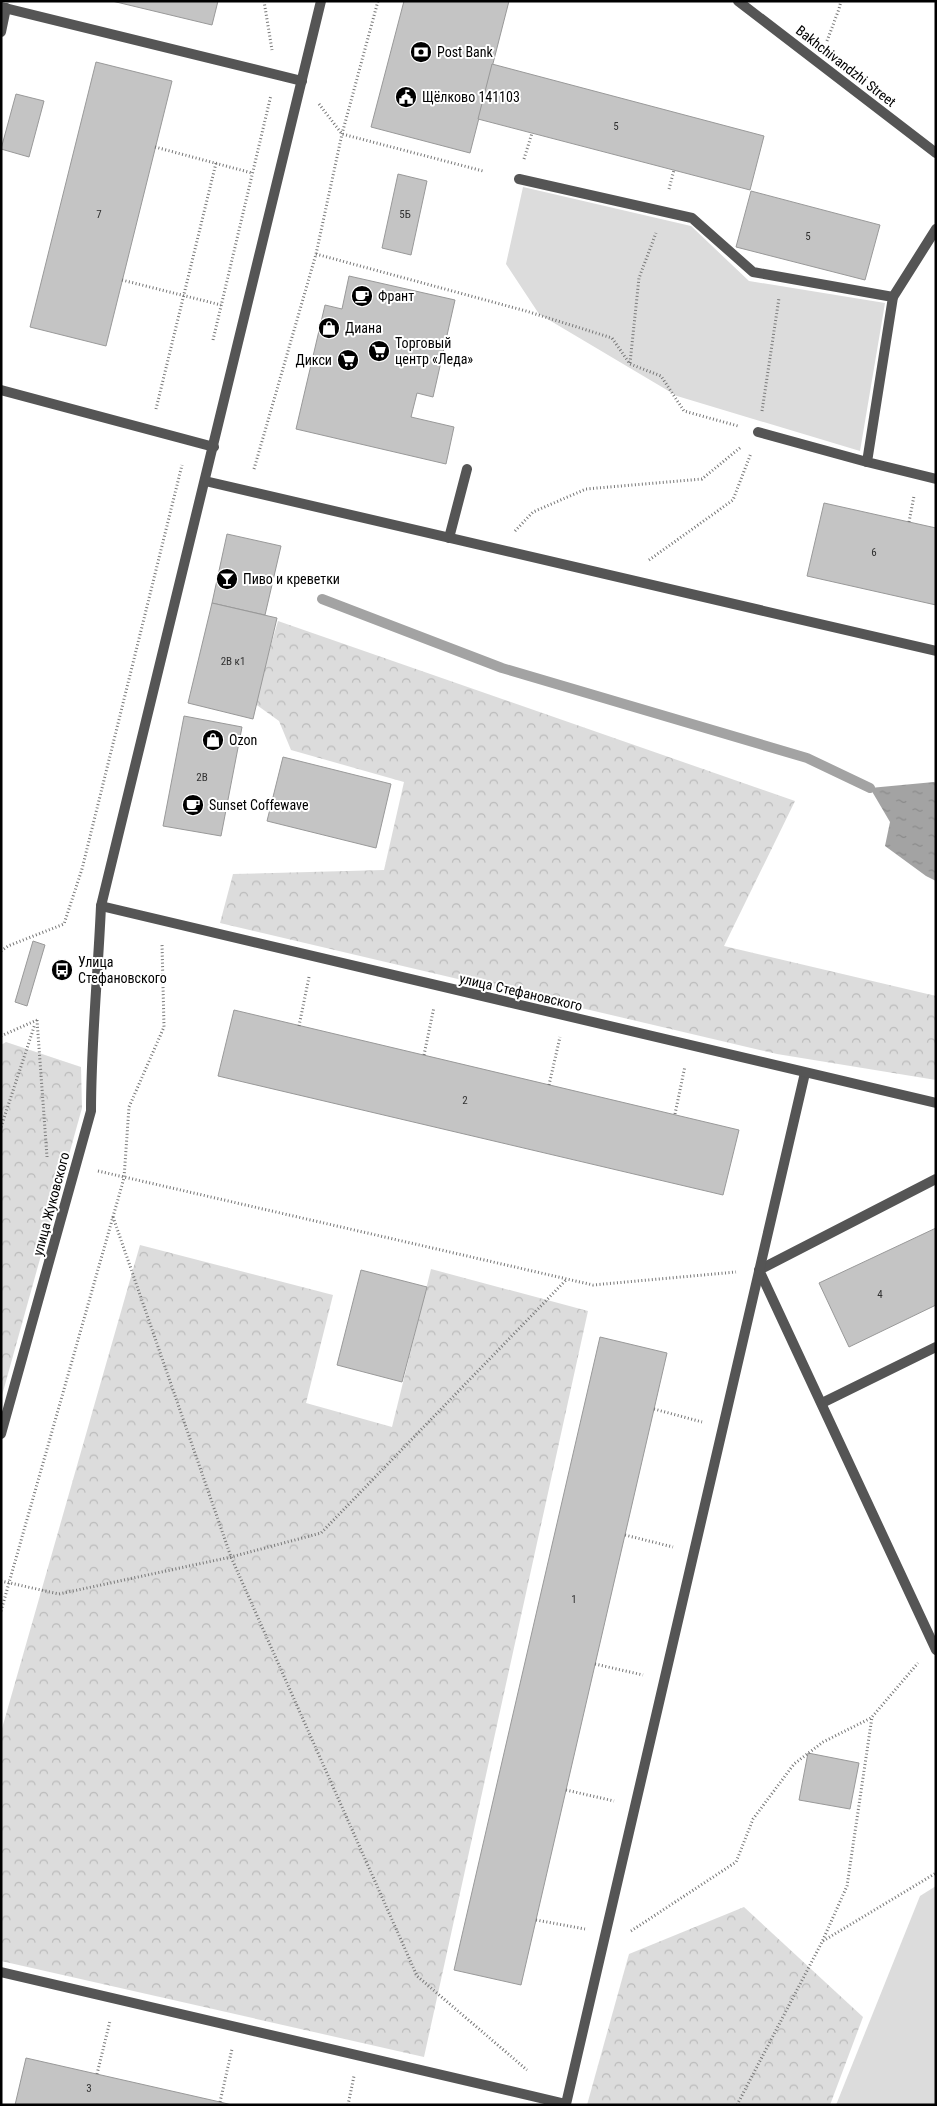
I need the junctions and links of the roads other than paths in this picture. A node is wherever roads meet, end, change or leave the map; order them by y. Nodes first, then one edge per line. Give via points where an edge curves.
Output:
1 (321, 1) edge
2 (738, 1) edge
3 (4, 7) edge
4 (1, 32) edge
5 (302, 81) junction
6 (936, 153) edge
7 (519, 179) dead end
8 (936, 229) edge
9 (893, 298) junction
10 (1, 390) edge
11 (758, 432) road end
12 (214, 447) junction
13 (867, 462) junction
14 (467, 469) dead end
15 (936, 479) edge
16 (205, 481) junction
17 (449, 538) junction
18 (936, 651) edge
19 (101, 906) junction
20 (805, 1073) junction
21 (936, 1103) edge
22 (936, 1179) edge
23 (759, 1270) junction
24 (936, 1347) edge
25 (822, 1403) junction
26 (1, 1434) edge
27 (935, 1646) edge
28 (1, 1972) edge

1 - 5 street, улица Жуковского
2 - 6 street, Bakhchivandzhi Street
3 - 4 street
3 - 5 street
5 - 12 street, улица Жуковского
7 - 9 street via 692,218 753,272
8 - 9 street
9 - 13 street
10 - 12 street
11 - 13 street
12 - 16 street, улица Жуковского
13 - 15 street
14 - 17 street
16 - 17 street
16 - 19 street, улица Жуковского
17 - 18 street
19 - 20 street, улица Стефановского
19 - 26 street, улица Жуковского via 90,1111
20 - 21 street, улица Стефановского
20 - 23 street
22 - 23 street
23 - 25 street
23 - 28 street via 566,2104
24 - 25 street
25 - 27 street

